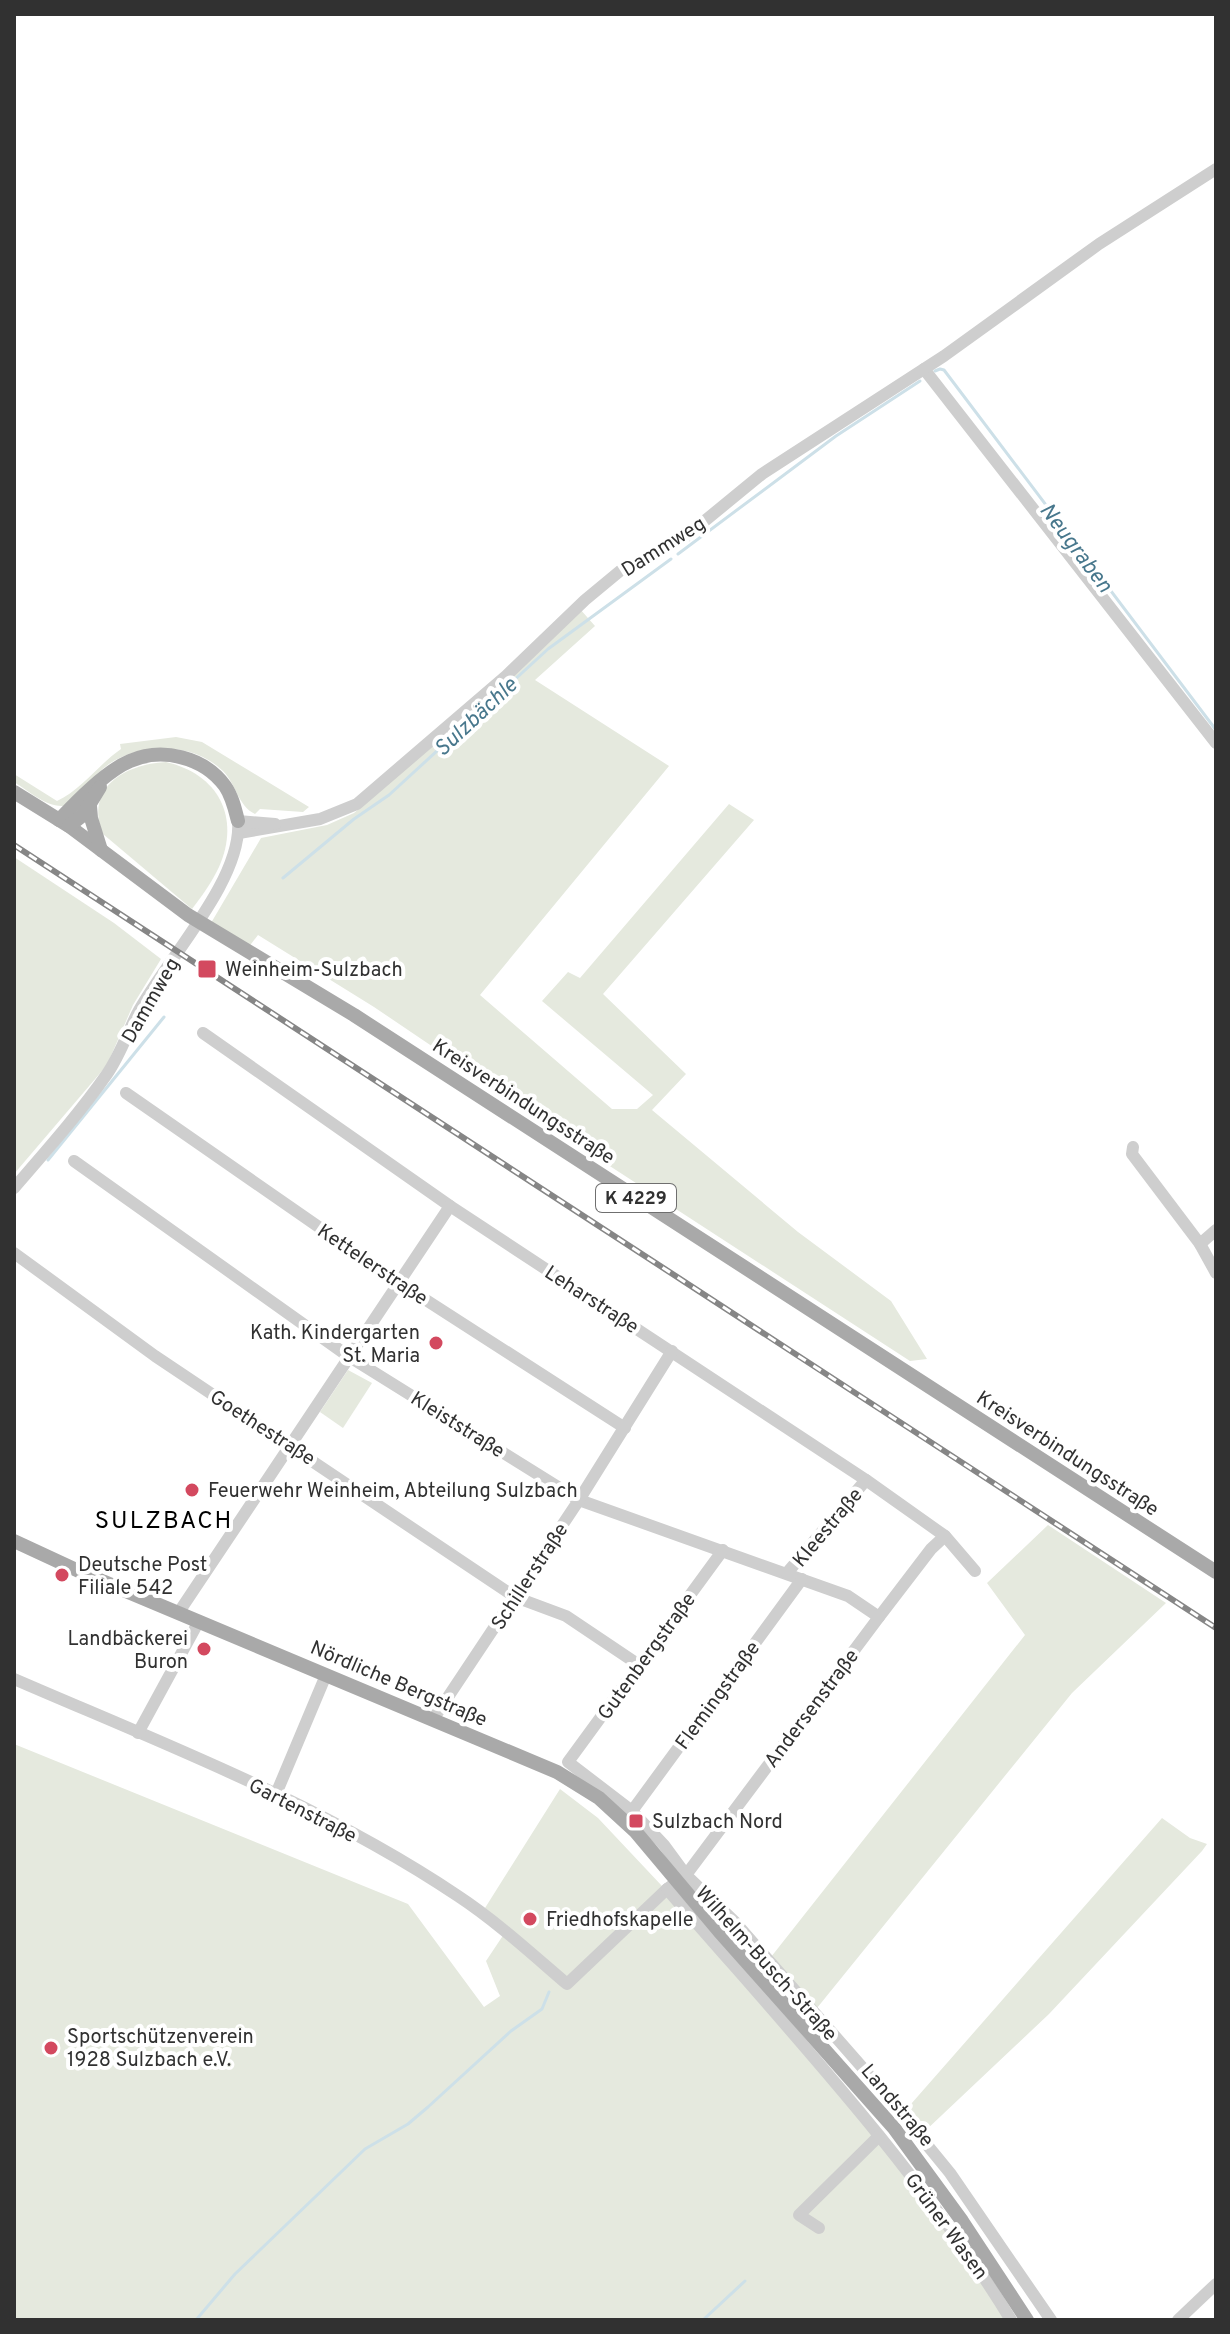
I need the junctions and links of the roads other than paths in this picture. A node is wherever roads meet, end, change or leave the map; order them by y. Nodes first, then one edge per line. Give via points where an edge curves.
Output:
1 (1216, 169) edge
2 (924, 369) junction
3 (1216, 743) edge
4 (105, 778) junction
5 (14, 792) edge
6 (90, 806) junction
7 (64, 823) junction
8 (239, 827) junction
9 (101, 850) junction
10 (203, 1033) dead end
11 (126, 1093) dead end
12 (1133, 1147) dead end
13 (74, 1161) dead end
14 (14, 1188) edge
15 (450, 1206) junction
16 (1216, 1230) edge
17 (1200, 1244) junction
18 (14, 1253) edge
19 (1216, 1273) edge
20 (398, 1282) junction
21 (672, 1351) junction
22 (348, 1356) junction
23 (625, 1428) junction
24 (290, 1444) junction
25 (866, 1480) junction
26 (579, 1500) junction
27 (945, 1536) junction
28 (14, 1541) edge
29 (723, 1550) junction
30 (975, 1571) dead end
31 (1216, 1572) edge
32 (787, 1573) junction
33 (802, 1579) junction
34 (515, 1597) junction
35 (179, 1612) junction
36 (879, 1617) junction
37 (199, 1621) junction
38 (639, 1665) junction
39 (326, 1675) junction
40 (14, 1679) edge
41 (434, 1718) junction
42 (138, 1733) junction
43 (276, 1794) junction
44 (632, 1811) junction
45 (677, 1882) junction
46 (719, 1931) joint
47 (567, 1984) joint
48 (879, 2136) junction
49 (819, 2228) dead end
50 (1216, 2284) edge
51 (1011, 2320) edge
52 (1027, 2320) edge
53 (1051, 2320) edge
54 (1178, 2320) edge

1 - 2 street, Dammweg via 1099,244
2 - 3 street
2 - 8 street, Dammweg via 762,474 685,537 620,571 369,796 333,816
4 - 6 main road
4 - 7 main road via 74,804
4 - 8 main road via 130,760 147,756 196,762 218,778 232,800
5 - 7 main road, Kreisverbindungsstraße / K 4229
6 - 7 main road
6 - 9 main road
7 - 9 main road, Kreisverbindungsstraße / K 4229
8 - 14 street, Dammweg via 231,864 136,1015 106,1076
9 - 31 main road, Kreisverbindungsstraße / K 4229 via 188,915 354,1015
10 - 15 street, Leharstraße
11 - 20 street, Kettelerstraße
12 - 17 street via 1132,1154
13 - 22 street, Kleiststraße
15 - 20 street
15 - 21 street, Leharstraße
16 - 17 street
17 - 19 street
18 - 24 street, Goethestraße via 155,1356
20 - 22 street
20 - 23 street, Kettelerstraße
21 - 23 street, Schillerstraße
21 - 25 street, Leharstraße
22 - 24 street
22 - 26 street, Kleiststraße
23 - 26 street, Schillerstraße
24 - 34 street, Goethestraße
24 - 35 street
25 - 27 street, Leharstraße
25 - 32 street, Kleestraße
26 - 29 street, Kleiststraße
26 - 34 street, Schillerstraße
27 - 30 street, Leharstraße
27 - 36 street, Andersenstraße
28 - 35 main road, Nördliche Bergstraße
29 - 32 street, Kleiststraße
29 - 38 street, Gutenbergstraße
32 - 33 street, Kleiststraße
33 - 36 street, Kleiststraße via 848,1596
33 - 44 street, Flemingstraße
34 - 38 street, Goethestraße via 566,1616
34 - 41 street, Schillerstraße
35 - 37 main road, Nördliche Bergstraße
36 - 45 street, Andersenstraße
37 - 39 main road, Nördliche Bergstraße
37 - 42 street
38 - 44 street, Gutenbergstraße via 568,1762
39 - 41 main road, Nördliche Bergstraße
39 - 43 street
40 - 42 street, Gartenstraße
41 - 45 main road, Nördliche Bergstraße via 557,1772 599,1798
42 - 43 street, Gartenstraße
43 - 47 street, Gartenstraße via 460,1897
44 - 45 street via 664,1845
45 - 46 main road, Nördliche Bergstraße
45 - 47 street, Andersenstraße
45 - 48 street, Grüner Wasen
45 - 53 street, Wilhelm-Busch-Straße via 734,1921 922,2138
46 - 52 main road, Landstraße via 921,2162
48 - 49 street via 799,2215
48 - 51 street, Grüner Wasen via 943,2217
50 - 54 street

